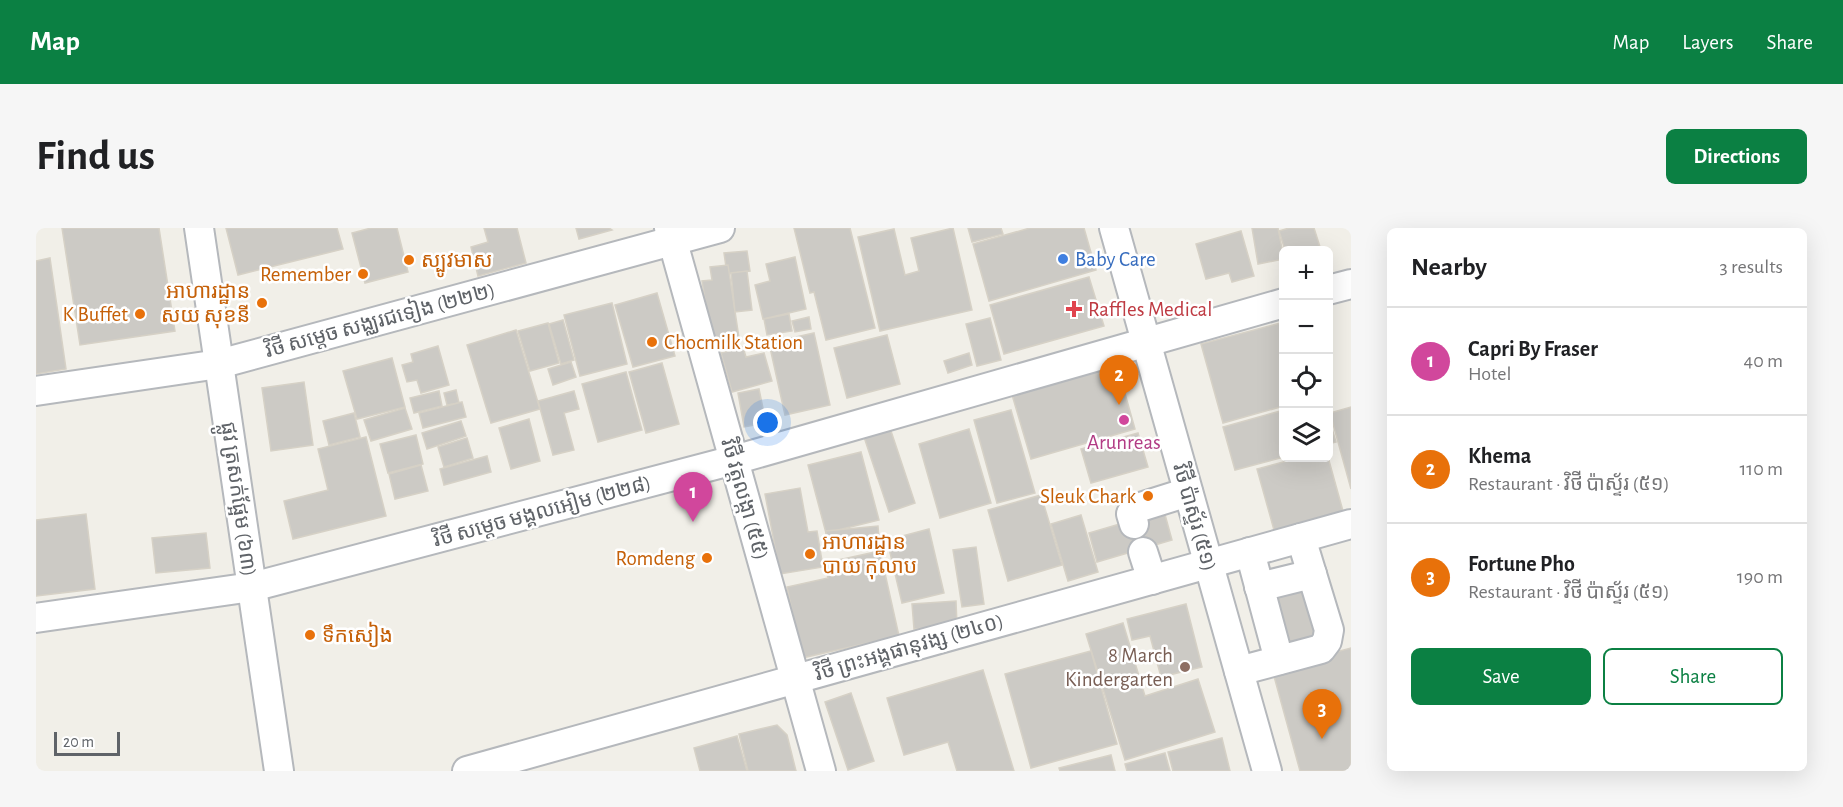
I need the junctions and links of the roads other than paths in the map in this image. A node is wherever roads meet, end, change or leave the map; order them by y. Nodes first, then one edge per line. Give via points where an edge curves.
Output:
1 (199, 228) edge
2 (720, 228) edge
3 (1114, 228) edge
4 (671, 235) edge
5 (1351, 284) edge
6 (1333, 289) edge
7 (1279, 304) edge
8 (1146, 342) junction
9 (219, 364) junction
10 (36, 391) edge
11 (734, 460) junction
12 (1188, 492) junction
13 (1134, 524) dead end
14 (1351, 524) edge
15 (1301, 538) junction
16 (1143, 552) dead end
17 (1250, 552) junction
18 (1209, 564) junction
19 (1312, 574) junction
20 (1152, 580) junction
21 (252, 587) junction
22 (1259, 587) junction
23 (36, 618) edge
24 (1279, 660) junction
25 (1239, 671) junction
26 (795, 679) junction
27 (279, 771) edge
28 (467, 771) edge
29 (821, 771) edge
30 (1267, 771) edge

1 - 9 street, ផ្លូវ ត្រសក់ផ្អែម (៦៣)
2 - 4 street, វិថី សម្តេច សង្ឈរជទៀង (២២២)
3 - 8 street, វិថី ប៉ាស្ទ័រ (៥១)
4 - 9 street, វិថី សម្តេច សង្ឈរជទៀង (២២២)
4 - 11 street, វិថី វត្តលង្កា (៥៥)
5 - 6 street
7 - 8 street, វិថី សម្តេច មង្គលអៀម (២២៨)
8 - 11 street, វិថី សម្តេច មង្គលអៀម (២២៨)
8 - 12 street, វិថី ប៉ាស្ទ័រ (៥១)
9 - 10 street, វិថី សម្តេច សង្ឈរជទៀង (២២២)
9 - 21 street, ផ្លូវ ត្រសក់ផ្អែម (៦៣)
11 - 21 street, វិថី សម្តេច មង្គលអៀម (២២៨)
11 - 26 street, វិថី វត្តលង្កា (៥៥)
12 - 13 street via 1134,508
12 - 18 street, វិថី ប៉ាស្ទ័រ (៥១)
14 - 15 street, វិថី ព្រះអង្គផានុវង្ស (២៤០)
15 - 17 street, វិថី ព្រះអង្គផានុវង្ស (២៤០)
15 - 19 street
16 - 20 street
17 - 18 street, វិថី ព្រះអង្គផានុវង្ស (២៤០)
17 - 22 street
18 - 20 street, វិថី ព្រះអង្គផានុវង្ស (២៤០)
18 - 25 street, វិថី ប៉ាស្ទ័រ (៥១)
19 - 22 street
19 - 24 street via 1329,630 1327,641 1321,649
20 - 26 street, វិថី ព្រះអង្គផានុវង្ស (២៤០)
21 - 23 street, វិថី សម្តេច មង្គលអៀម (២២៨)
21 - 27 street, ផ្លូវ ត្រសក់ផ្អែម (៦៣)
22 - 24 street
24 - 25 street
25 - 30 street, វិថី ប៉ាស្ទ័រ (៥១)
26 - 28 street, វិថី ព្រះអង្គផានុវង្ស (២៤០)
26 - 29 street, វិថី វត្តលង្កា (៥៥)

